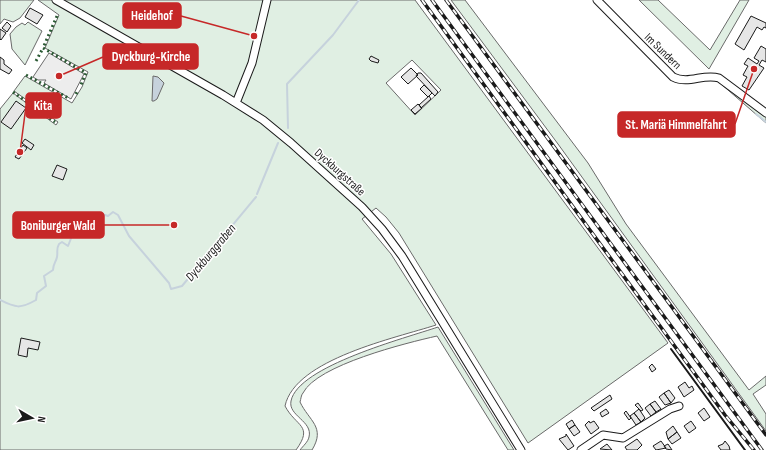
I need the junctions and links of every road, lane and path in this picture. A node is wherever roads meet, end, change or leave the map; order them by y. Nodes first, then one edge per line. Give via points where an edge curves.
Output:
1 (56, 0) edge
2 (266, 0) edge
3 (597, 0) edge
4 (236, 102) junction
5 (766, 112) edge
6 (679, 406) dead end
7 (521, 450) edge
8 (581, 450) edge

1 - 4 street, Dyckburgstraße
2 - 4 street via 252,63
3 - 5 street, Im Sundern via 673,77 687,81 719,78
4 - 7 street, Dyckburgstraße via 291,143 382,229 402,256
6 - 8 street via 623,438 603,435

